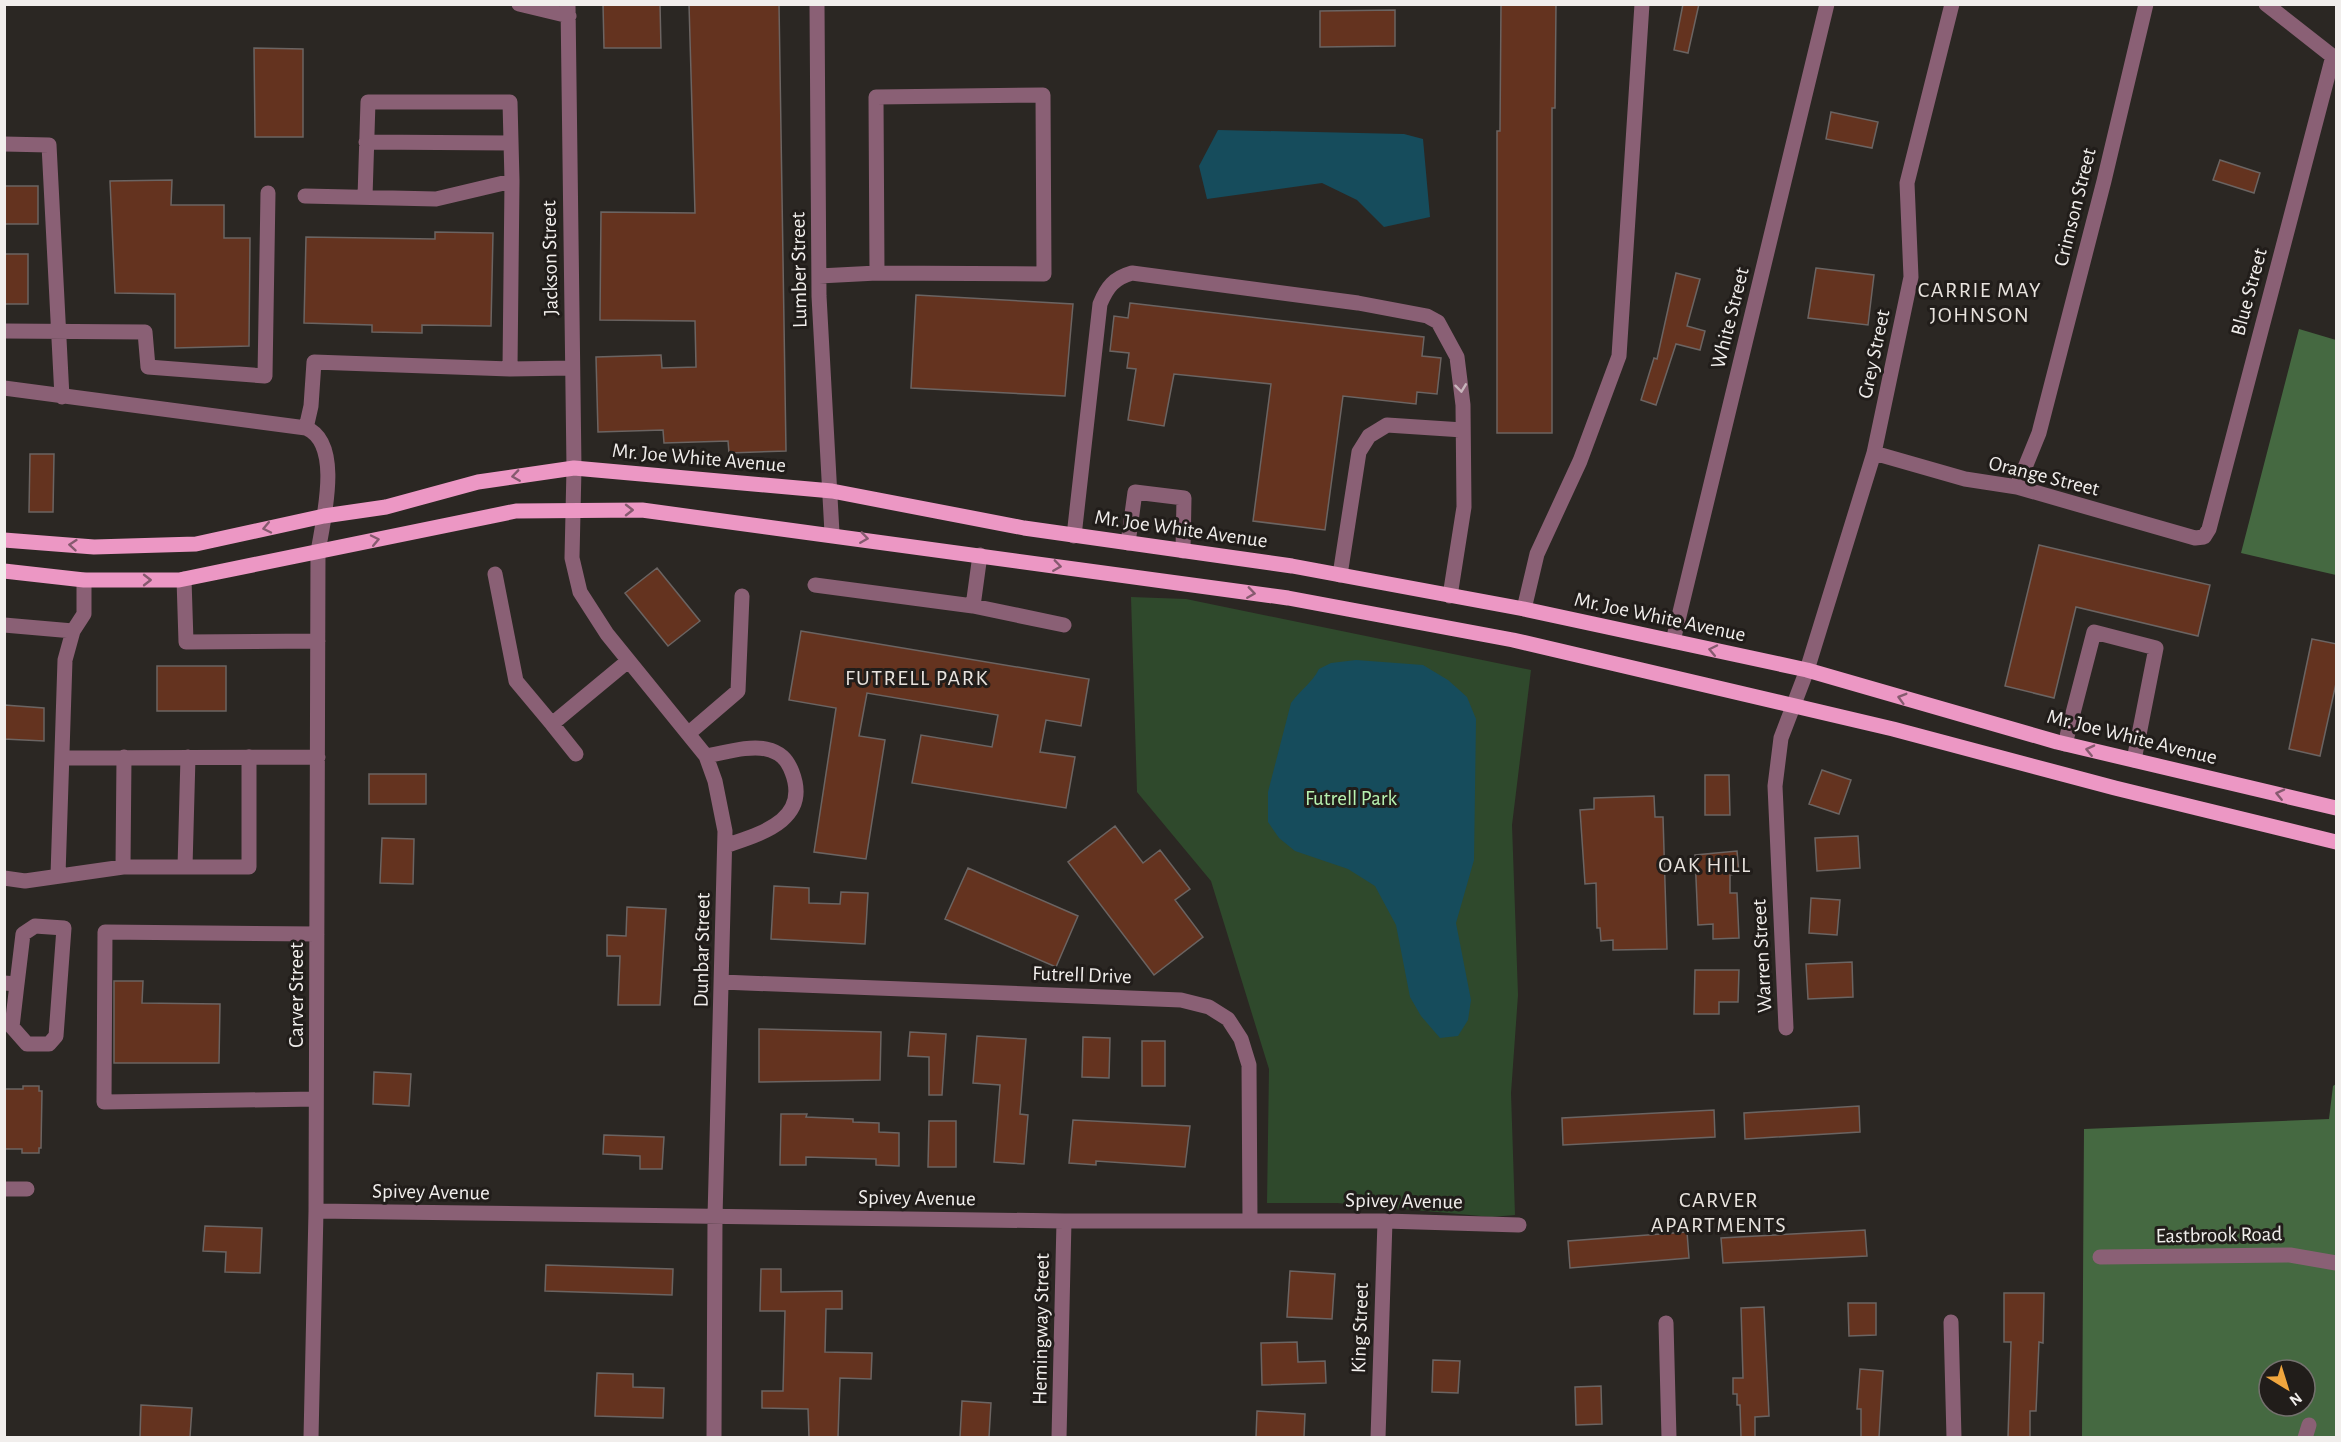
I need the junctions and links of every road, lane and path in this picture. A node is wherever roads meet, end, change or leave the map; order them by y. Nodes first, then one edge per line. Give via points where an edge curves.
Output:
1 (519, 4) edge
2 (817, 4) edge
3 (1642, 4) edge
4 (1827, 4) edge
5 (1952, 4) edge
6 (2146, 4) edge
7 (2266, 4) edge
8 (568, 10) edge
9 (2335, 57) edge
10 (366, 142) junction
11 (510, 143) junction
12 (4, 144) edge
13 (512, 181) junction
14 (268, 193) dead end
15 (305, 196) dead end
16 (365, 197) junction
17 (877, 273) junction
18 (819, 276) junction
19 (4, 331) edge
20 (58, 333) junction
21 (572, 368) junction
22 (510, 369) junction
23 (4, 388) edge
24 (62, 397) junction
25 (306, 428) junction
26 (1463, 430) junction
27 (1874, 453) junction
28 (574, 468) junction
29 (2017, 487) junction
30 (832, 491) junction
31 (571, 510) junction
32 (324, 516) junction
33 (832, 534) junction
34 (1074, 536) junction
35 (2204, 537) joint
36 (4, 540) edge
37 (1128, 543) junction
38 (1183, 551) junction
39 (318, 552) junction
40 (980, 555) junction
41 (4, 571) edge
42 (495, 574) dead end
43 (1340, 575) junction
44 (184, 579) junction
45 (84, 580) junction
46 (815, 585) dead end
47 (742, 596) dead end
48 (1450, 596) junction
49 (973, 606) junction
50 (1524, 609) junction
51 (4, 625) edge
52 (1064, 625) dead end
53 (73, 632) junction
54 (318, 641) junction
55 (1673, 641) junction
56 (628, 661) junction
57 (1807, 670) junction
58 (1793, 705) junction
59 (552, 724) junction
60 (689, 733) junction
61 (2065, 744) junction
62 (576, 754) dead end
63 (706, 756) junction
64 (124, 757) junction
65 (188, 757) junction
66 (249, 757) junction
67 (318, 757) junction
68 (62, 758) junction
69 (2134, 760) junction
70 (2337, 808) edge
71 (2337, 842) edge
72 (725, 846) junction
73 (123, 867) junction
74 (185, 867) junction
75 (58, 875) junction
76 (4, 878) edge
77 (317, 934) junction
78 (722, 982) junction
79 (11, 984) edge
80 (1786, 1028) dead end
81 (316, 1099) junction
82 (4, 1189) edge
83 (27, 1189) dead end
84 (315, 1211) junction
85 (715, 1217) junction
86 (1064, 1221) junction
87 (1250, 1221) junction
88 (1385, 1221) junction
89 (1519, 1225) dead end
90 (2100, 1257) dead end
91 (2337, 1263) edge
92 (1951, 1322) dead end
93 (1666, 1323) dead end
94 (311, 1437) edge
95 (714, 1437) edge
96 (1059, 1437) edge
97 (1378, 1437) edge
98 (1669, 1437) edge
99 (1954, 1437) edge

1 - 8 street
2 - 18 street, Lumber Street
3 - 50 street via 1619,356 1580,461 1537,554
4 - 55 street, White Street
5 - 27 street, Grey Street via 1907,183 1911,277
6 - 29 street, Crimson Street via 2039,433
7 - 9 street
8 - 21 street, Jackson Street
9 - 35 street, Blue Street
10 - 11 street
10 - 11 street via 368,102 510,102
10 - 16 street
11 - 13 street
12 - 20 street via 49,145
13 - 16 street via 436,199
13 - 22 street
14 - 20 street via 265,376 148,367 145,332
15 - 16 street
17 - 17 street via 1044,274 1043,95 876,97
17 - 18 street
18 - 30 street, Lumber Street
19 - 20 street
20 - 24 street
21 - 22 street
21 - 28 street, Jackson Street
22 - 25 street via 314,362
23 - 24 street
24 - 25 street
25 - 32 street, Carver Street via 317,433 325,446 328,463
34 -> 26 street via 1100,304 1106,289 1132,273 1427,316 1446,332 1457,357
26 - 43 street via 1387,425 1369,436 1359,452
26 - 48 street via 1464,507
27 - 29 street, Orange Street via 1965,479
27 - 57 street, Grey Street
28 - 30 main road, Mr. Joe White Avenue
28 - 31 street, Jackson Street
28 -> 32 main road, Mr. Joe White Avenue via 478,482 386,507
29 - 35 street, Orange Street via 2195,538
30 - 33 street, Lumber Street
30 - 34 main road, Mr. Joe White Avenue
31 -> 33 main road via 642,510
39 -> 31 main road via 516,511
31 - 56 street, Dunbar Street via 572,558 580,592
32 -> 36 main road, Mr. Joe White Avenue via 196,543 93,547
32 - 39 street, Carver Street
33 -> 40 main road
34 - 37 main road, Mr. Joe White Avenue
37 - 38 main road, Mr. Joe White Avenue
37 - 38 street via 1134,492 1184,498
38 - 43 main road, Mr. Joe White Avenue
39 - 44 main road
39 - 54 street, Carver Street
40 - 49 street
40 -> 58 main road via 1288,598 1513,640
41 - 45 main road
42 - 59 street via 516,681
43 - 48 main road, Mr. Joe White Avenue
45 -> 44 main road
44 - 54 street via 186,642
45 - 53 street via 84,614
46 - 49 street
47 - 60 street via 738,691
48 - 50 main road, Mr. Joe White Avenue
49 - 52 street
50 - 55 main road, Mr. Joe White Avenue
51 - 53 street
53 - 68 street via 65,660
54 - 67 street, Carver Street
57 -> 55 main road, Mr. Joe White Avenue
56 - 59 street
56 - 60 street, Dunbar Street
57 - 58 street, Grey Street
61 -> 57 main road, Mr. Joe White Avenue
58 - 71 main road
58 - 80 street, Warren Street via 1781,738 1775,786
59 - 62 street
60 - 63 street, Dunbar Street
69 -> 61 main road, Mr. Joe White Avenue
61 - 69 street via 2094,632 2156,648
63 - 72 street, Dunbar Street via 715,781
63 - 72 street via 763,748 778,752 794,776 796,794 785,818 770,829
64 - 65 street
64 - 68 street
64 - 73 street
65 - 66 street
65 - 74 street
66 - 67 street
66 - 74 street via 249,867
67 - 77 street, Carver Street
68 - 75 street
70 -> 69 main road, Mr. Joe White Avenue
72 - 78 street, Dunbar Street
73 - 74 street
73 - 75 street
75 - 76 street via 25,881
77 - 81 street, Carver Street
77 - 81 street via 105,932 104,1102
78 - 85 street, Dunbar Street
78 - 87 street, Futrell Drive via 1181,1000 1209,1007 1228,1019 1242,1039 1250,1065
79 - 79 street via 24,934 34,926 64,928 56,1036 49,1044 27,1044 12,1027
81 - 84 street, Carver Street
82 - 83 street
84 - 85 street, Spivey Avenue
84 - 94 street, Carver Street
85 - 86 street, Spivey Avenue
85 - 95 street, Dunbar Street
86 - 87 street, Spivey Avenue
86 - 96 street, Hemingway Street
87 - 88 street, Spivey Avenue
88 - 89 street, Spivey Avenue
88 - 97 street, King Street
90 - 91 street, Eastbrook Road via 2290,1255
92 - 99 street
93 - 98 street

